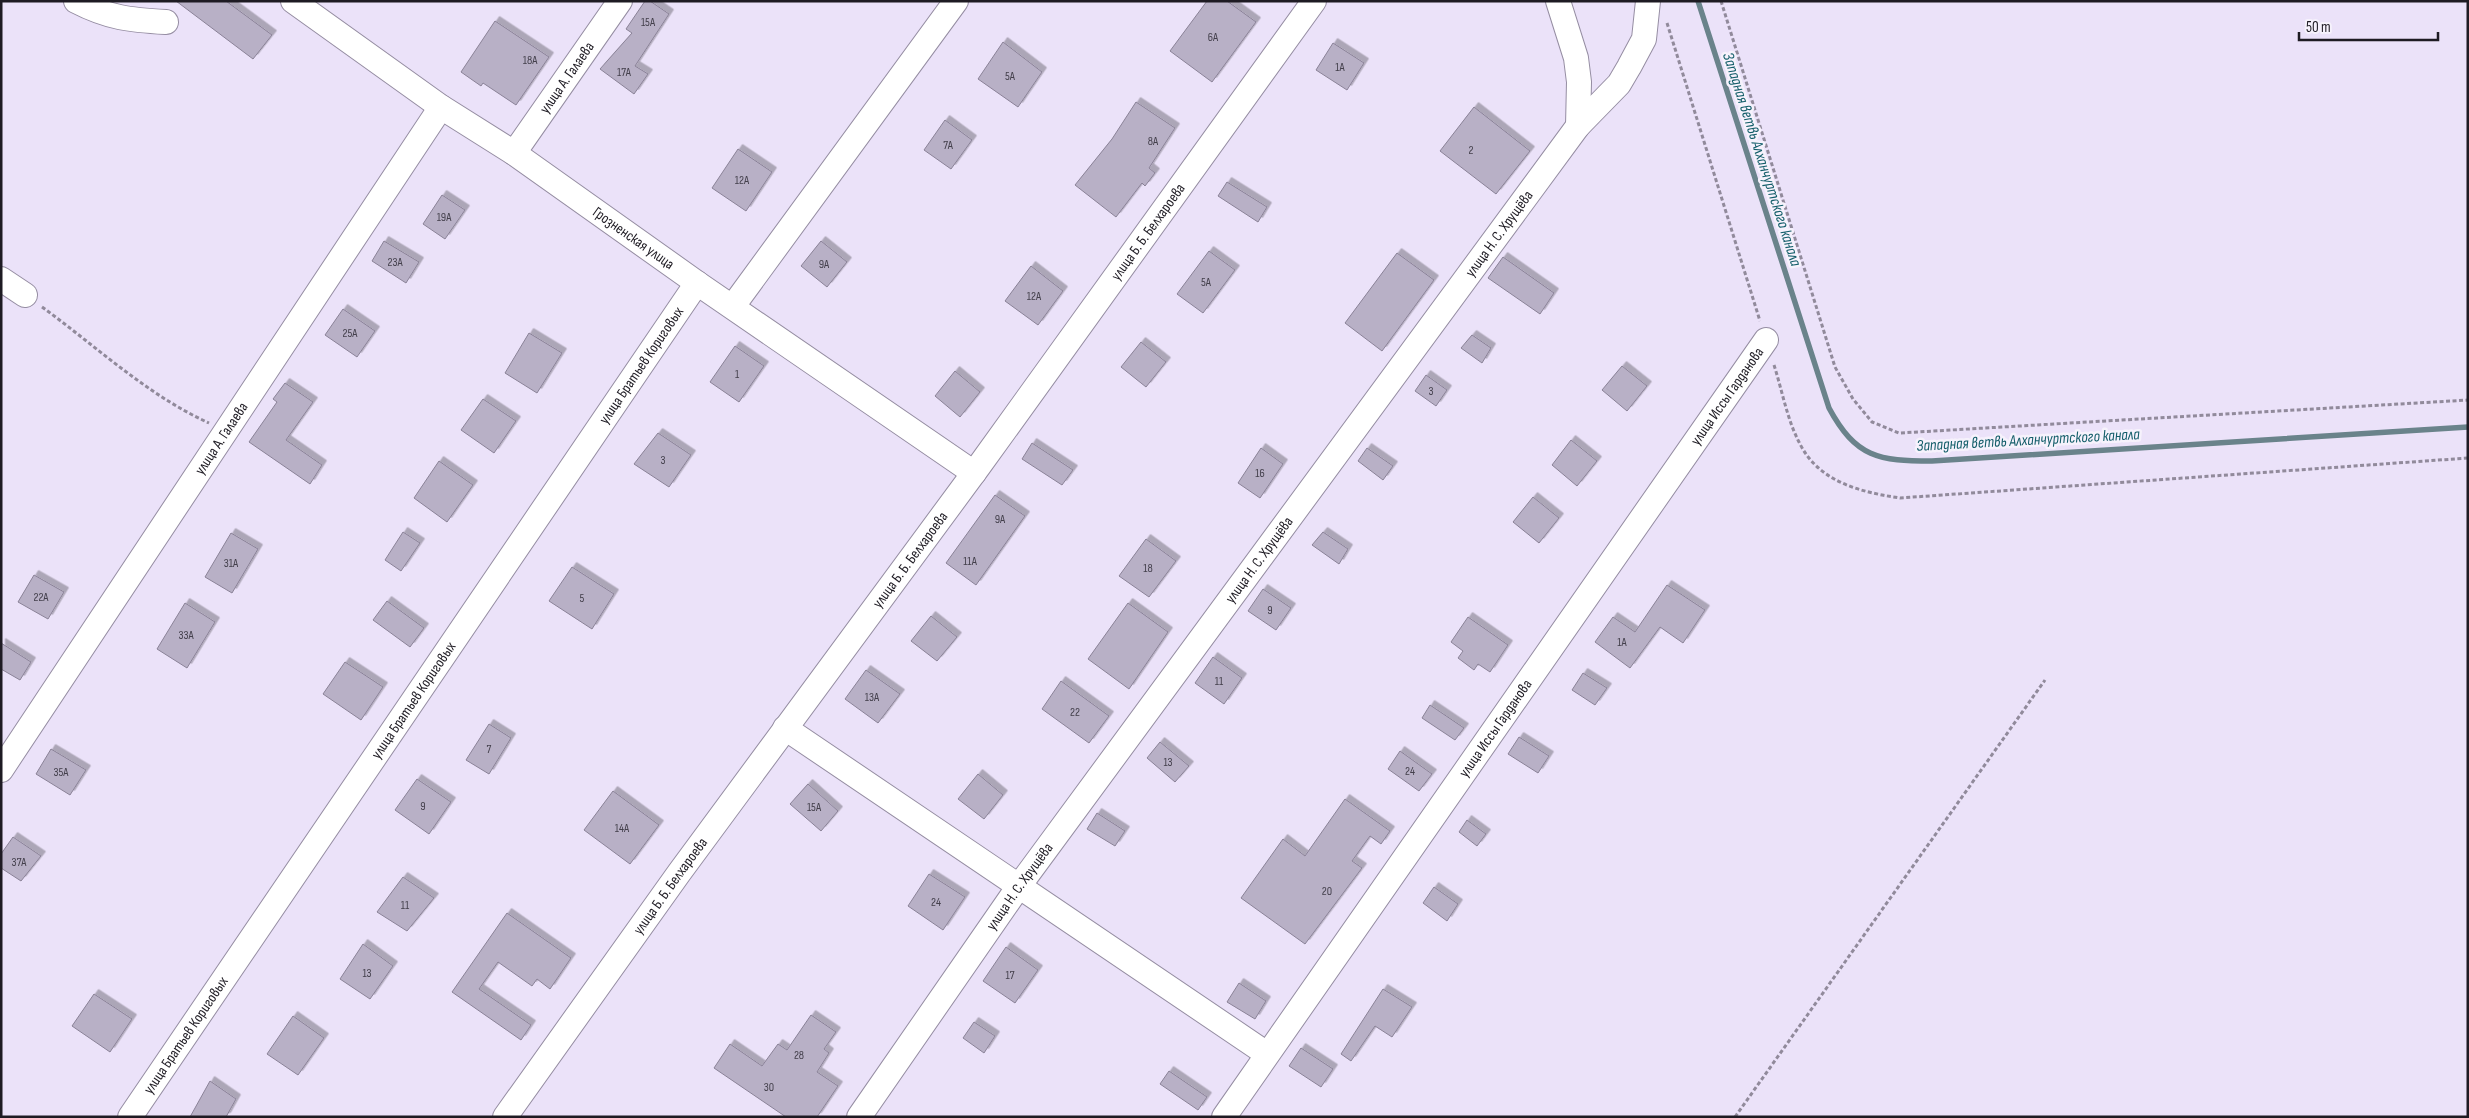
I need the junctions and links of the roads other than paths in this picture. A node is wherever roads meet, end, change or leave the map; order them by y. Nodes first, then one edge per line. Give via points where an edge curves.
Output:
1 (76, 1) edge
2 (293, 1) edge
3 (620, 1) edge
4 (956, 1) edge
5 (1314, 1) edge
6 (1558, 1) edge
7 (1648, 1) edge
8 (166, 22) dead end
9 (441, 107) junction
10 (1578, 126) junction
11 (514, 154) junction
12 (1, 279) edge
13 (697, 283) junction
14 (25, 295) road end
15 (733, 306) junction
16 (1766, 340) road end
17 (974, 473) junction
18 (785, 728) junction
19 (1, 770) edge
20 (1019, 886) junction
21 (1267, 1054) junction
22 (130, 1117) edge
23 (505, 1117) edge
24 (859, 1117) edge
25 (1224, 1117) edge

1 - 8 street via 123,20
2 - 9 street, Грозненская улица
3 - 11 street, улица А. Галаева
4 - 15 street
5 - 17 street, улица Б. Б. Белхароева
6 - 10 street via 1576,58
7 - 10 street, улица Н. С. Хрущёва via 1644,39 1629,67 1619,84
9 - 11 street, Грозненская улица
9 - 19 street, улица А. Галаева
10 - 20 street, улица Н. С. Хрущёва
11 - 13 street, Грозненская улица
12 - 14 street
13 - 15 street, Грозненская улица
13 - 22 street, улица Братьев Кориговых
15 - 17 street, Грозненская улица
16 - 21 street, улица Иссы Гарданова
17 - 18 street, улица Б. Б. Белхароева
18 - 20 street
18 - 23 street, улица Б. Б. Белхароева
20 - 21 street
20 - 24 street, улица Н. С. Хрущёва
21 - 25 street, улица Иссы Гарданова

